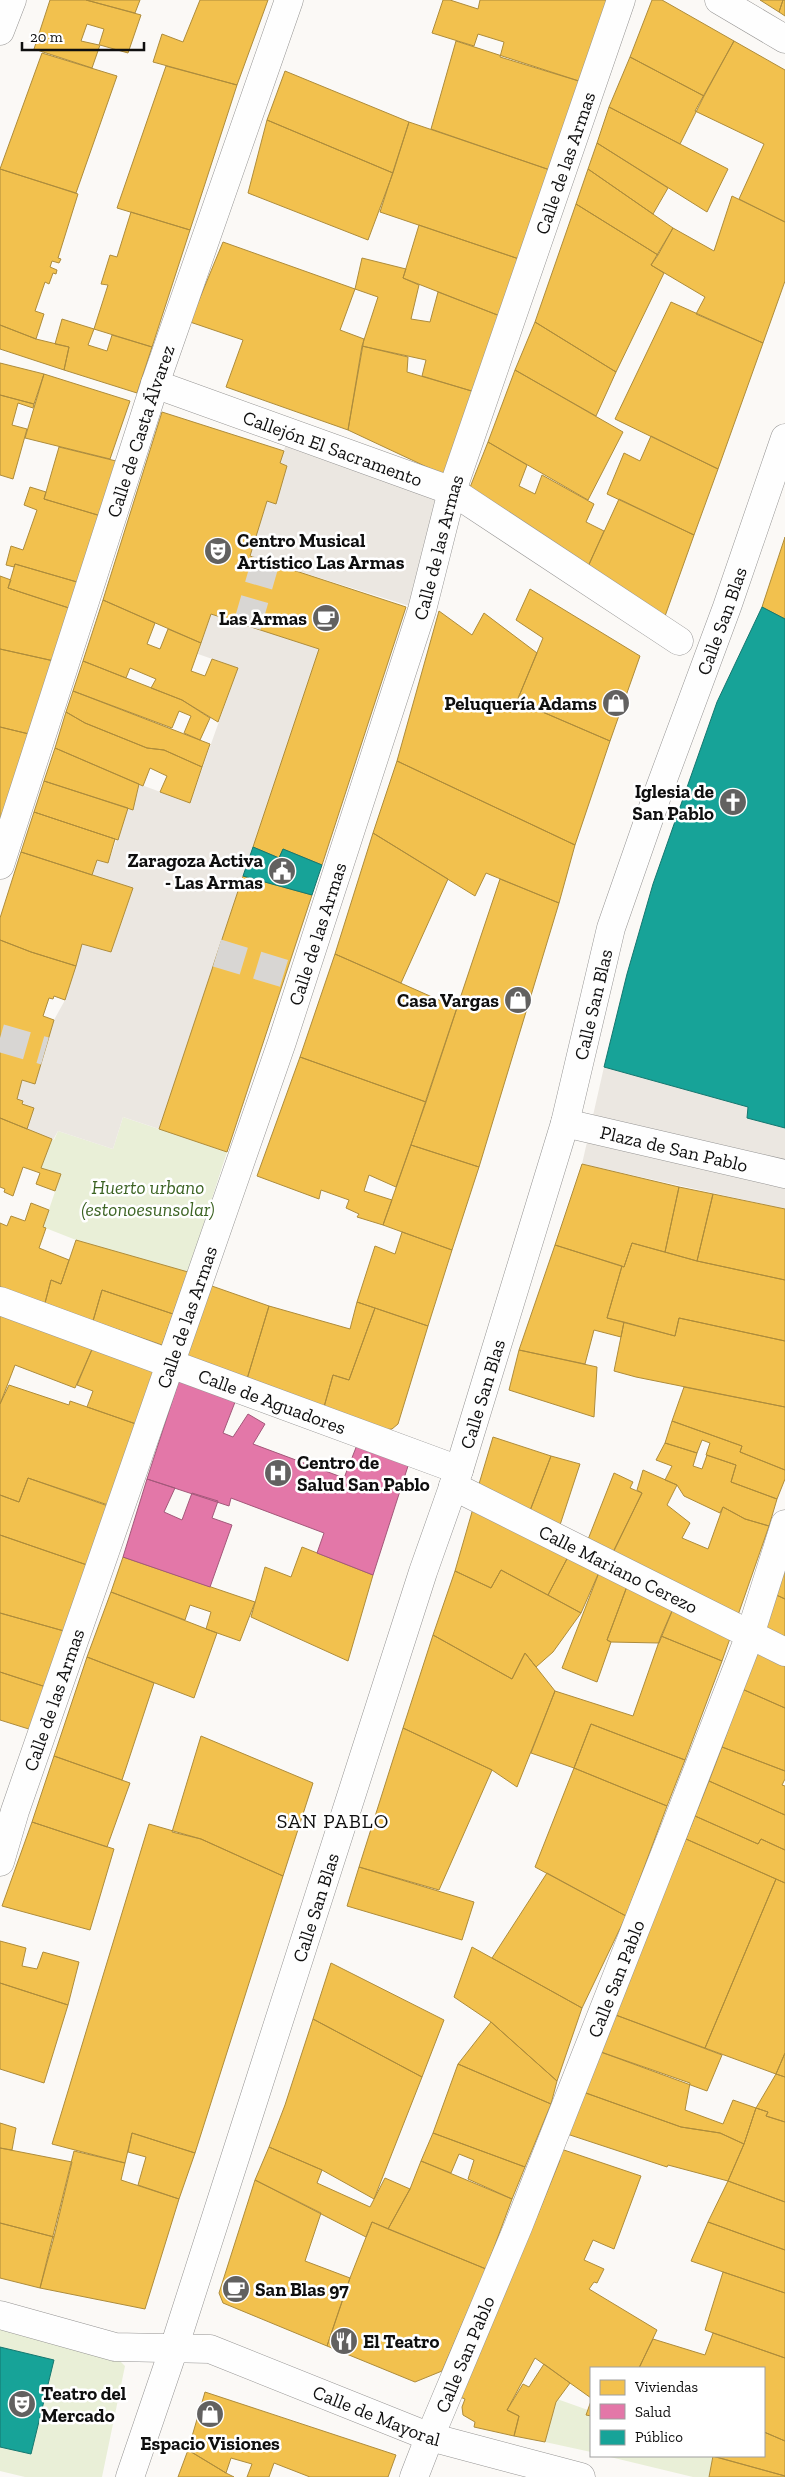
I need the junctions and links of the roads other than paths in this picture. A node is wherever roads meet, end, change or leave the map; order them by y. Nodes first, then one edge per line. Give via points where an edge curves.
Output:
1 (12, 0) edge
2 (288, 0) edge
3 (621, 0) edge
4 (719, 0) edge
5 (0, 31) edge
6 (785, 39) edge
7 (155, 384) junction
8 (785, 438) edge
9 (452, 491) junction
10 (679, 641) dead end
11 (0, 865) edge
12 (565, 1123) junction
13 (785, 1174) edge
14 (0, 1301) edge
15 (170, 1364) junction
16 (456, 1478) junction
17 (785, 1524) edge
18 (750, 1635) junction
19 (785, 1652) edge
20 (0, 1862) edge
21 (0, 2315) edge
22 (174, 2348) junction
23 (130, 2477) edge
24 (414, 2477) edge
25 (581, 2477) edge

1 - 5 street
2 - 7 street, Calle de Casta Álvarez
3 - 9 street, Calle de las Armas
4 - 6 street
7 - 9 street, Callejón El Sacramento
7 - 11 street, Calle de Casta Álvarez
8 - 12 street, Calle San Blas via 611,928
9 - 10 street, Callejón El Sacramento
9 - 15 street, Calle de las Armas via 422,610 294,977
12 - 13 street, Plaza de San Pablo
12 - 16 street, Calle San Blas
14 - 15 street, Calle de Aguadores
15 - 16 street, Calle de Aguadores
15 - 20 street, Calle de las Armas
16 - 18 street, Calle Mariano Cerezo
16 - 22 street, Calle San Blas
17 - 18 street, Calle San Pablo
18 - 19 street, Calle Mariano Cerezo
18 - 24 street, Calle San Pablo via 518,2227
21 - 22 street, Calle de Mayoral via 115,2347
22 - 23 street, Calle San Blas
22 - 25 street, Calle de Mayoral via 210,2349 430,2437

